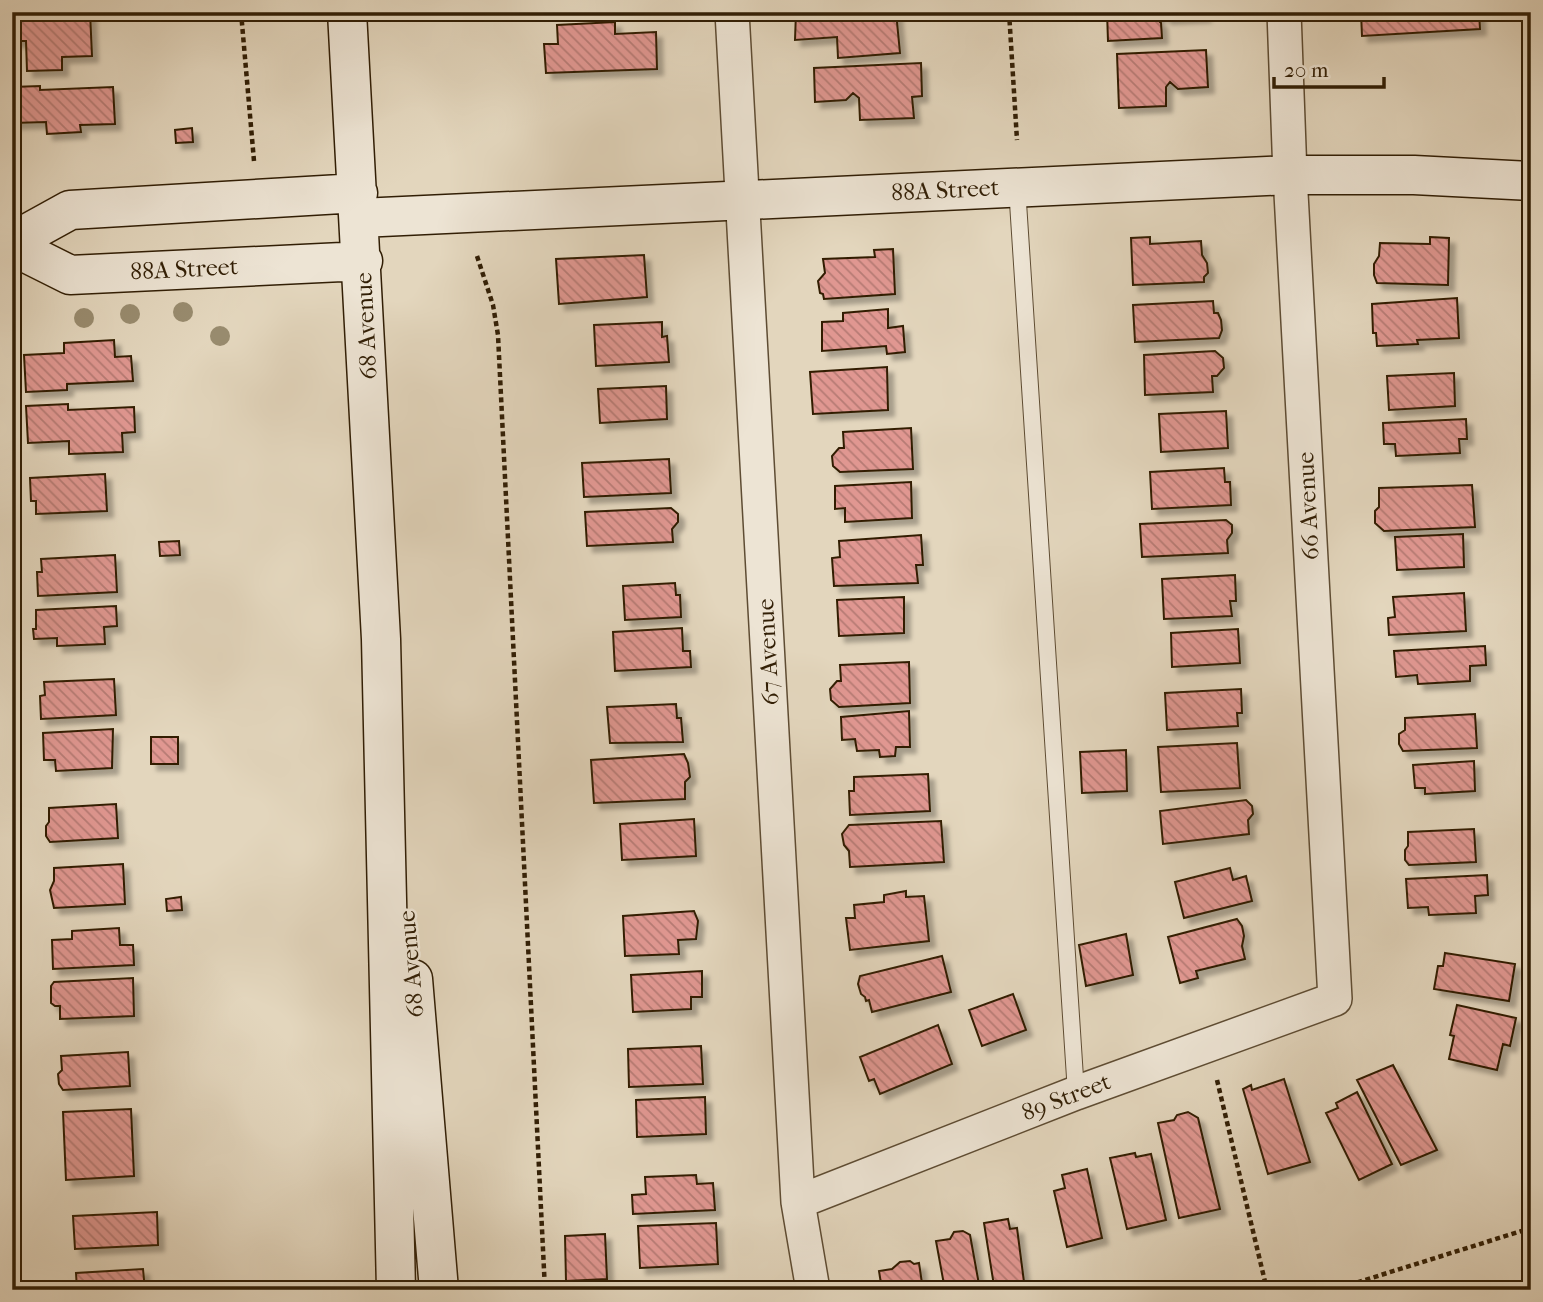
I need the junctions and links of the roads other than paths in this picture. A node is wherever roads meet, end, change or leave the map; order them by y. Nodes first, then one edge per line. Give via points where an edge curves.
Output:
1 (348, 12) edge
2 (732, 12) edge
3 (1284, 12) edge
4 (1290, 175) junction
5 (1531, 181) edge
6 (1017, 187) junction
7 (742, 200) junction
8 (359, 206) junction
9 (12, 244) edge
10 (363, 261) junction
11 (381, 639) junction
12 (1335, 999) joint
13 (1076, 1093) junction
14 (799, 1202) junction
15 (396, 1290) edge
16 (439, 1290) edge
17 (813, 1290) edge

1 - 8 main road, 68 Avenue
2 - 7 street, 67 Avenue
3 - 4 street, 66 Avenue
4 - 5 main road, 88A Street
4 - 6 main road, 88A Street
4 - 12 street, 66 Avenue
6 - 7 main road, 88A Street
6 - 13 lane
7 - 8 main road, 88A Street
7 - 14 street, 67 Avenue
8 - 9 main road, 88A Street via 69,210
8 - 10 main road, 68 Avenue
9 - 10 main road, 88A Street via 71,275
10 - 11 main road, 68 Avenue
11 - 15 main road, 68 Avenue
11 - 16 main road, 68 Avenue
12 - 13 street, 89 Street
13 - 14 street, 89 Street
14 - 17 street, 67 Avenue

